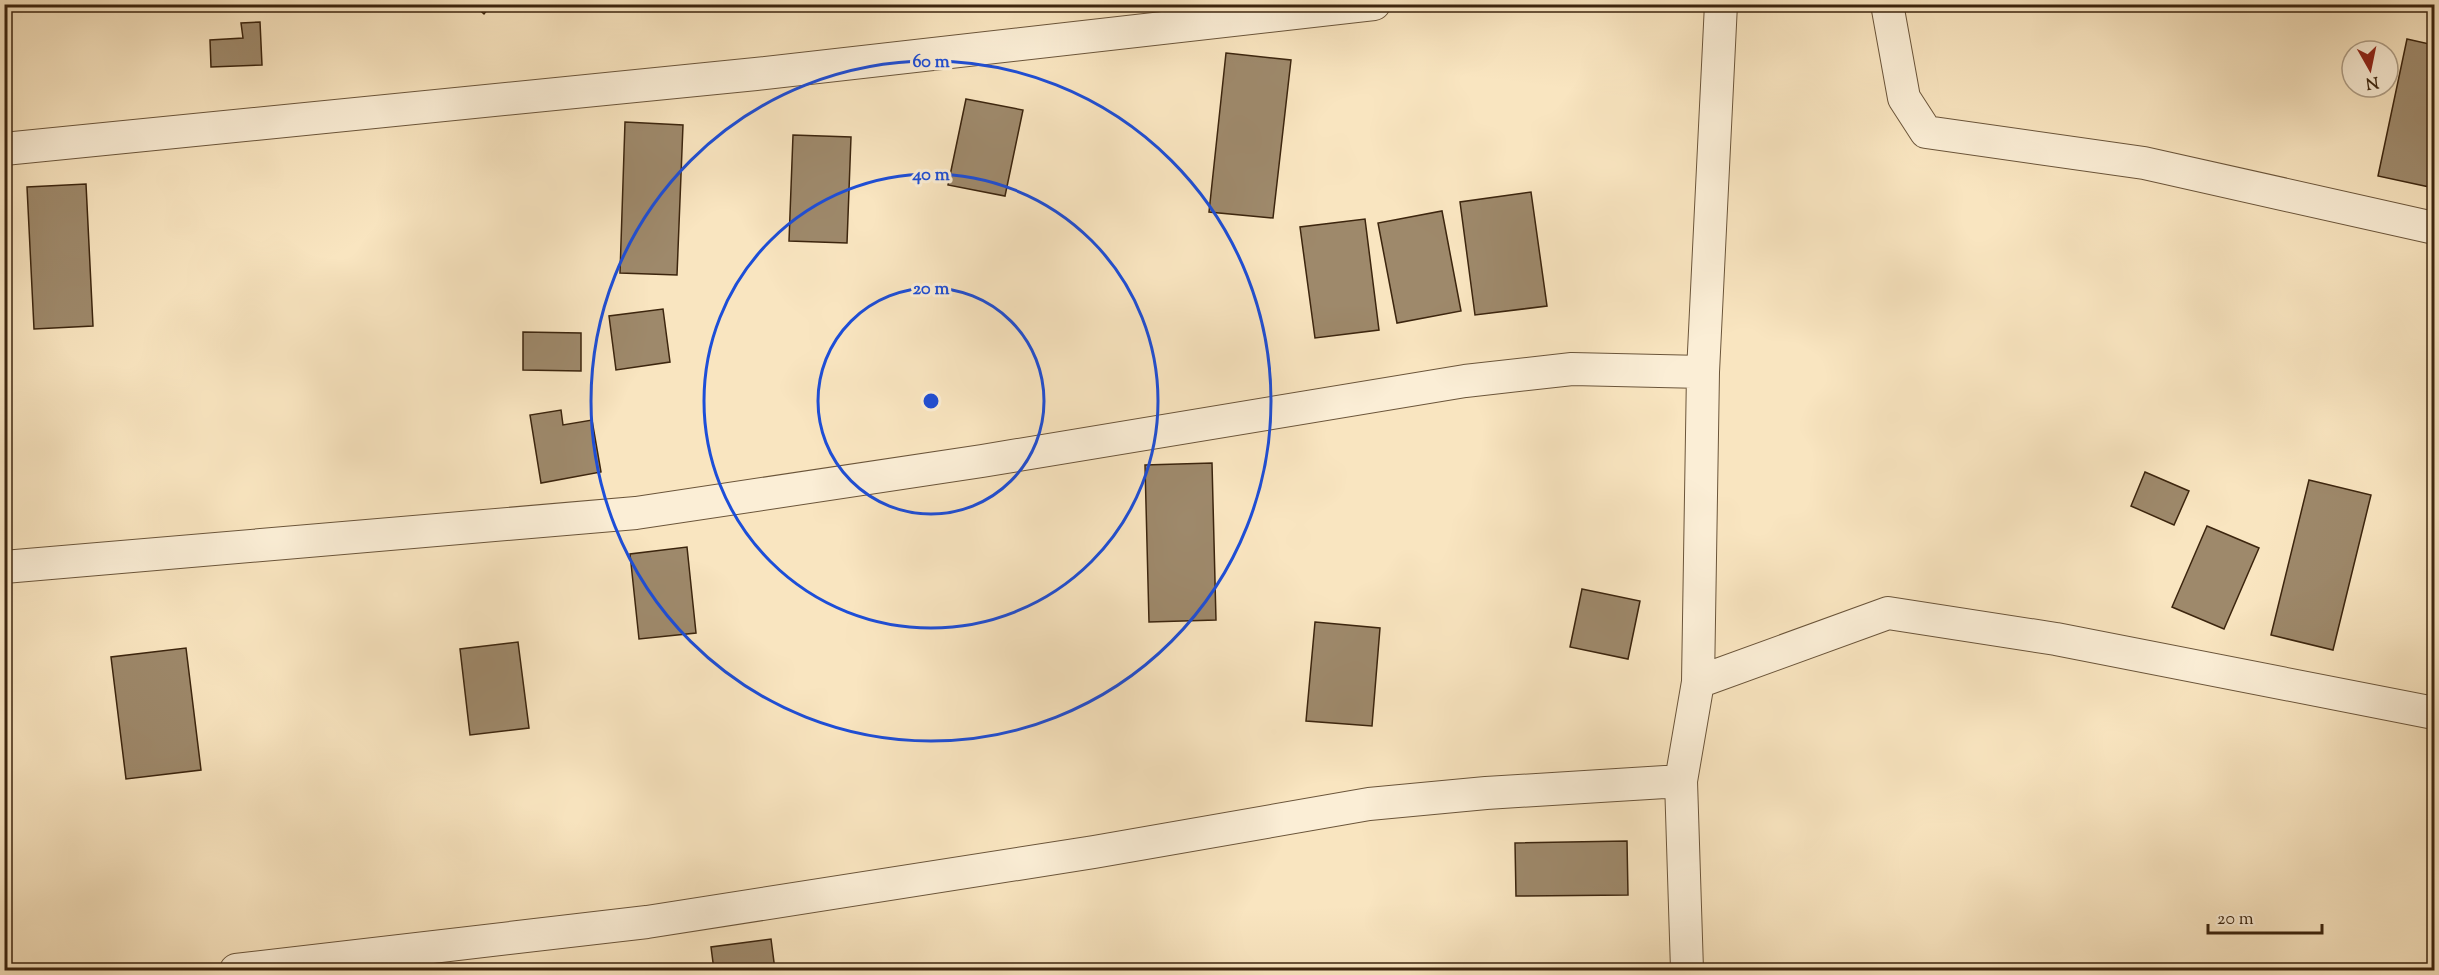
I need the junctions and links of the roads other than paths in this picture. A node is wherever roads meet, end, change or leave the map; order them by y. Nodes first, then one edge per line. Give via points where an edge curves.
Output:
1 (1374, 4) edge
2 (1721, 4) edge
3 (1887, 4) edge
4 (4, 149) edge
5 (2434, 228) edge
6 (1703, 372) junction
7 (4, 567) edge
8 (1698, 682) junction
9 (2434, 713) edge
10 (1681, 781) junction
11 (236, 970) edge
12 (1687, 970) edge

1 - 4 street via 756,74
2 - 6 street
3 - 5 street via 1904,98 1926,132 2144,163
6 - 7 street via 1572,369 1465,381 636,513
6 - 8 street
8 - 9 street via 1888,613 2056,639
8 - 10 street
10 - 11 street via 1369,804 1094,852 646,922
10 - 12 street

